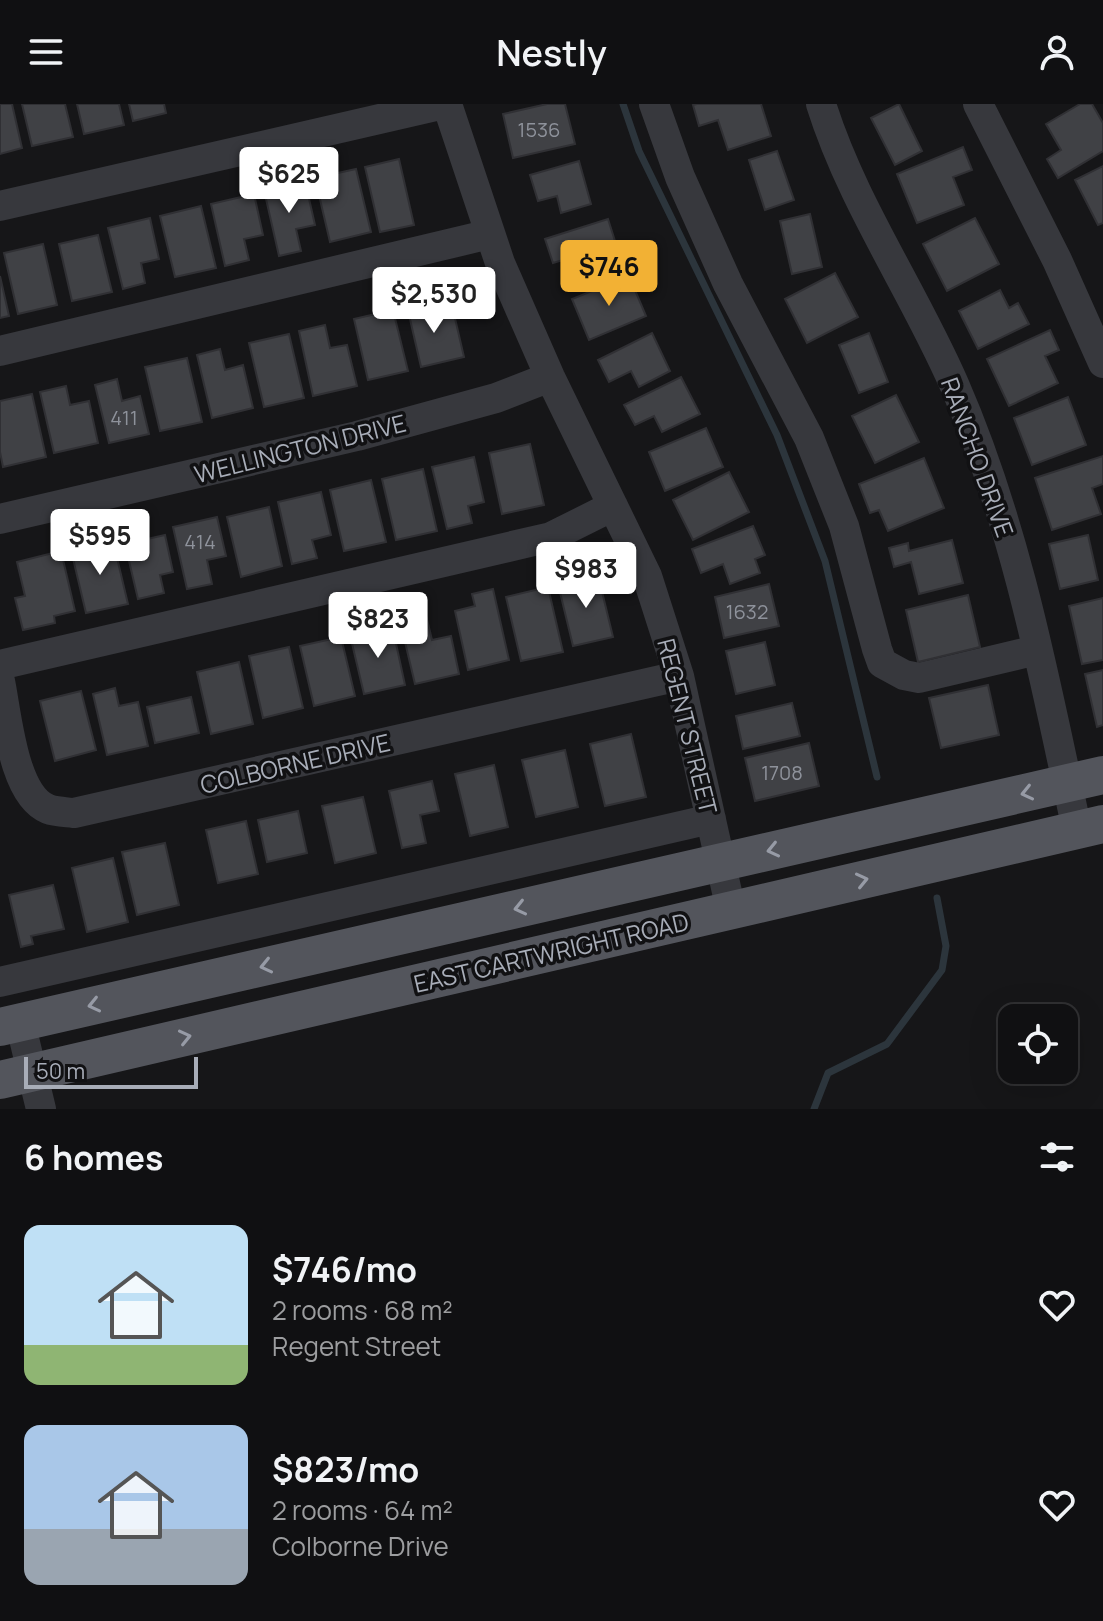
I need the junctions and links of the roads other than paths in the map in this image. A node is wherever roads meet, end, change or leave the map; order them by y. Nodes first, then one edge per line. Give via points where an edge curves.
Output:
1 (446, 104) edge
2 (654, 104) edge
3 (821, 104) edge
4 (978, 104) edge
5 (0, 206) edge
6 (490, 234) junction
7 (0, 351) edge
8 (1103, 363) edge
9 (550, 377) junction
10 (613, 506) junction
11 (0, 519) edge
12 (1037, 650) junction
13 (0, 665) edge
14 (679, 676) junction
15 (0, 681) edge
16 (1085, 779) edge
17 (711, 819) junction
18 (1090, 827) edge
19 (721, 862) junction
20 (731, 910) junction
21 (0, 982) edge
22 (10, 1024) edge
23 (16, 1076) edge
24 (41, 1109) edge

1 - 5 street
1 - 6 street, REGENT STREET
2 - 12 street via 728,284 809,438 844,526 882,663 919,678
3 - 12 street, RANCHO DRIVE via 844,165 954,383 991,481
4 - 8 street
6 - 7 street
6 - 9 street, REGENT STREET
9 - 10 street, REGENT STREET
9 - 11 street, WELLINGTON DRIVE via 496,398 357,436
10 - 13 street via 551,537
10 - 14 street, REGENT STREET via 647,576
12 - 16 street, RANCHO DRIVE
14 - 15 street, COLBORNE DRIVE via 74,813 47,809 27,792
14 - 17 street, REGENT STREET
16 - 18 street, RANCHO DRIVE
16 -> 19 main road, EAST CARTWRIGHT ROAD
17 - 19 street, REGENT STREET
17 - 21 street
20 -> 18 main road, EAST CARTWRIGHT ROAD
19 - 20 street, REGENT STREET
19 -> 22 main road, EAST CARTWRIGHT ROAD
23 -> 20 main road, EAST CARTWRIGHT ROAD
22 - 23 street
23 - 24 street

